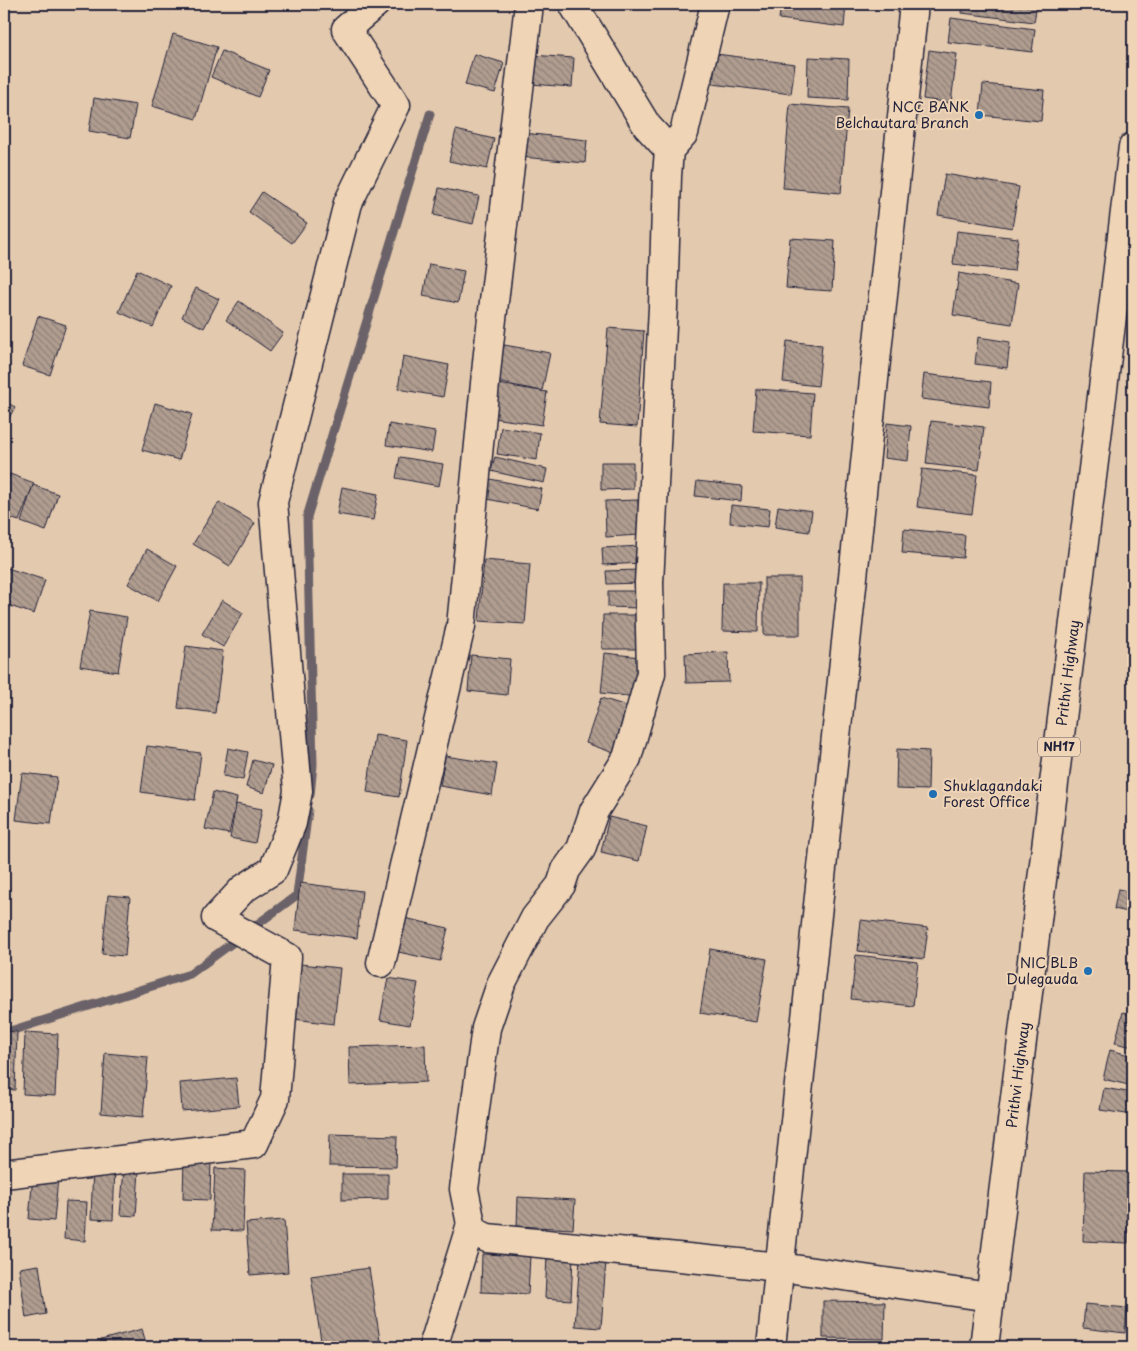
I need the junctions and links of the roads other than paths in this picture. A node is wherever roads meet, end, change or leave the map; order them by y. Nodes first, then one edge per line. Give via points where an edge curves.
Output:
1 (375, 4) edge
2 (529, 4) edge
3 (573, 4) edge
4 (715, 4) edge
5 (914, 4) edge
6 (1133, 147) edge
7 (669, 150) junction
8 (381, 963) dead end
9 (4, 1174) edge
10 (471, 1224) junction
11 (780, 1268) junction
12 (990, 1297) junction
13 (433, 1347) edge
14 (771, 1347) edge
15 (984, 1347) edge

1 - 9 main road via 346,29 396,105 348,203 273,502 298,791 292,823 273,870 243,889 216,918 287,957 275,1099 254,1144
2 - 8 main road via 488,353 462,626
3 - 7 main road via 647,126
4 - 7 main road via 684,133
5 - 11 main road
6 - 12 main road, Prithvi Highway / NH17
7 - 10 main road via 650,582 651,673 627,758 594,811 581,849 566,870 561,885 535,918 501,984 486,1028 464,1189
10 - 11 main road via 475,1232 487,1238
10 - 13 main road
11 - 12 main road
11 - 14 main road
12 - 15 main road, Prithvi Highway / NH17

